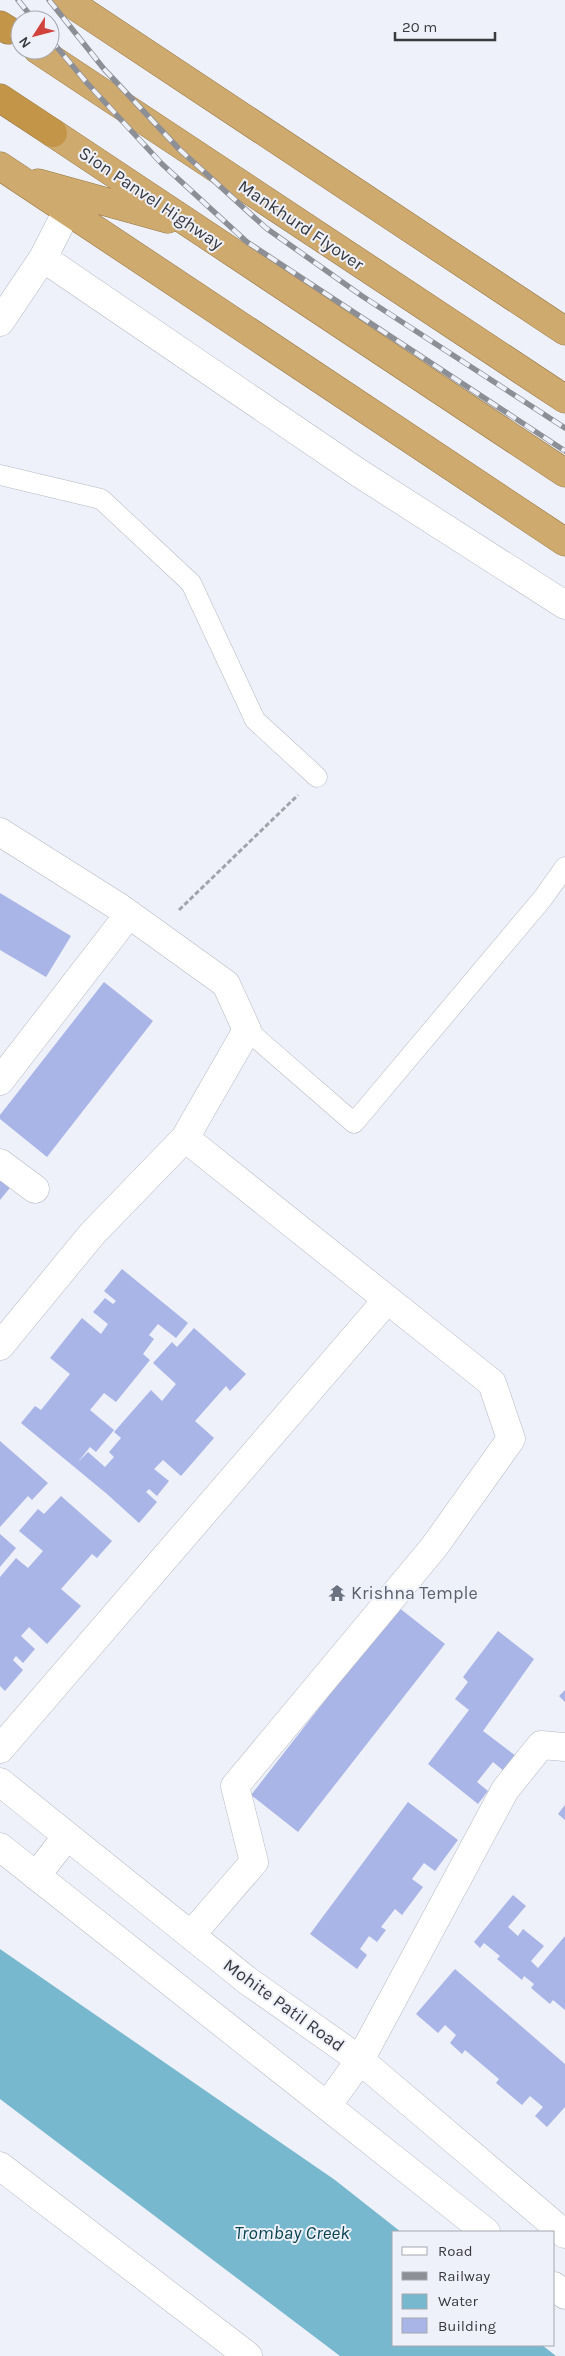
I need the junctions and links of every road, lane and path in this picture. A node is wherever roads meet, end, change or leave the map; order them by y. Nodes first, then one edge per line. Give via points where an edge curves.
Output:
1 (66, 0) edge
2 (53, 60) edge
3 (0, 98) edge
4 (7, 171) edge
5 (67, 211) junction
6 (194, 226) junction
7 (43, 258) junction
8 (0, 322) edge
9 (565, 331) edge
10 (565, 399) edge
11 (565, 473) edge
12 (0, 475) edge
13 (565, 542) edge
14 (565, 605) edge
15 (317, 777) joint
16 (0, 832) edge
17 (565, 867) edge
18 (130, 914) junction
19 (155, 933) junction
20 (246, 1030) junction
21 (0, 1082) edge
22 (185, 1138) junction
23 (0, 1163) edge
24 (36, 1189) dead end
25 (387, 1300) junction
26 (0, 1346) edge
27 (565, 1747) edge
28 (0, 1749) edge
29 (0, 1782) edge
30 (67, 1836) junction
31 (0, 1847) edge
32 (36, 1876) junction
33 (191, 1935) junction
34 (360, 2060) junction
35 (327, 2106) junction
36 (0, 2166) edge
37 (485, 2231) edge
38 (565, 2234) edge
39 (555, 2287) edge
40 (565, 2295) edge
41 (248, 2356) edge

1 - 9 highway
2 - 10 highway, Mankhurd Flyover
3 - 6 highway, Sion Panvel Highway
4 - 5 highway
4 - 6 highway
5 - 7 street
5 - 13 highway
6 - 11 highway, Sion Panvel Highway
7 - 8 street
7 - 14 street via 359,473
12 - 15 street via 101,499 191,583 255,720
15 - 19 path
16 - 18 street
17 - 20 street via 543,898 354,1123
18 - 19 street
18 - 21 street
19 - 20 street via 226,984
20 - 22 street
22 - 25 street
22 - 26 street via 92,1234
23 - 24 street
25 - 28 street
25 - 33 street via 492,1384 511,1439 434,1547 235,1786 254,1862
27 - 34 street via 542,1745 505,1790
29 - 30 street, Mohite Patil Road
30 - 32 street
30 - 33 street, Mohite Patil Road
31 - 32 street
32 - 35 street
33 - 34 street, Mohite Patil Road via 248,1981
34 - 35 street
34 - 38 street, Mohite Patil Road
35 - 37 street
36 - 41 street
39 - 40 street

